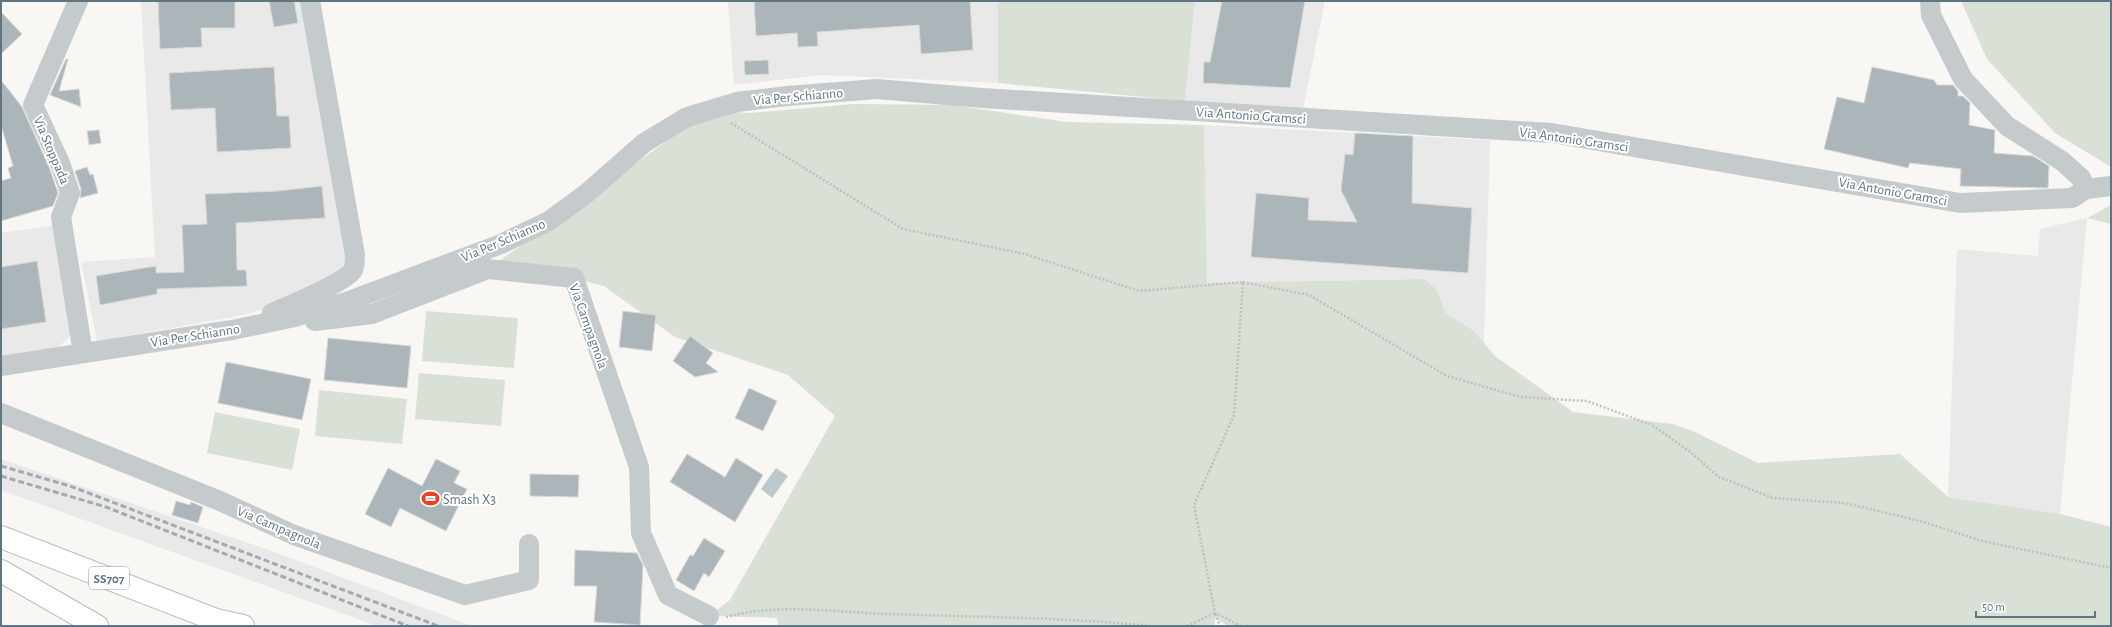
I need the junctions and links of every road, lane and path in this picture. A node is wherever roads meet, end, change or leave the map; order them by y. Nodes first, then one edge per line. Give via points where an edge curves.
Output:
1 (78, 1) edge
2 (310, 1) edge
3 (1930, 1) edge
4 (982, 98) joint
5 (710, 110) junction
6 (2111, 186) edge
7 (2086, 189) junction
8 (1243, 282) junction
9 (232, 330) junction
10 (83, 353) junction
11 (1, 366) edge
12 (1, 413) edge
13 (1, 537) edge
14 (529, 544) dead end
15 (2111, 568) edge
16 (1, 571) edge
17 (1215, 613) junction
18 (718, 616) joint
19 (219, 623) edge
20 (97, 626) edge
21 (243, 626) edge
22 (1150, 626) edge
23 (1187, 626) edge
24 (1220, 626) edge
25 (1240, 626) edge

1 - 10 street, Via Stoppada via 34,105 60,163 70,193 60,217
2 - 9 street via 354,247 355,265 349,274 306,298
3 - 7 street via 1931,15 1963,79 2007,126 2062,161 2081,178
4 - 5 street, Via Per Schianno via 877,89 737,102
4 - 7 street, Via Antonio Gramsci via 1552,133 1960,203 2072,198
5 - 8 path via 903,229 1025,254 1139,291
5 - 9 street, Via Per Schianno via 687,117 644,143 549,221 500,244 346,302 295,318
6 - 7 street, Via Antonio Gramsci
8 - 15 path via 1309,295 1447,376 1521,397 1588,401 1652,425 1689,451 1719,477 1773,498 1845,503 1924,522 1982,541
8 - 17 path via 1234,415 1194,505
9 - 10 street, Via Per Schianno
9 - 18 street, Via Campagnola via 372,314 488,269 574,278 639,467 641,533 668,595
10 - 11 street, Via Per Schianno
12 - 14 street, Via Campagnola via 220,501 294,535 465,595 529,580
13 - 19 main road, SS707
16 - 20 main road
17 - 23 path
17 - 24 path
17 - 25 path
18 - 22 path via 749,610 832,611 1094,620
19 - 21 main road, SS707

